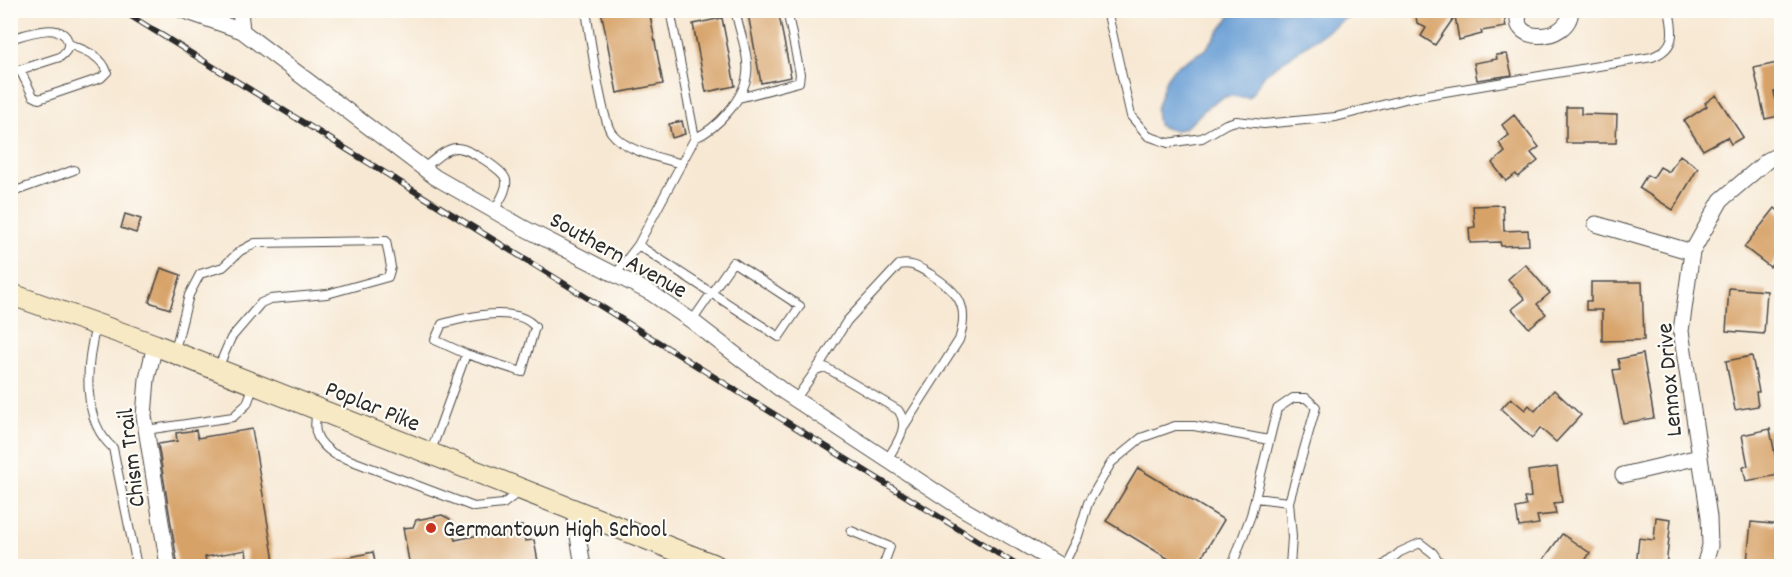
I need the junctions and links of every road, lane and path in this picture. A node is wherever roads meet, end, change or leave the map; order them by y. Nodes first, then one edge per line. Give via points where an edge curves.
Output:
1 (182, 10) edge
2 (240, 10) edge
3 (586, 10) edge
4 (670, 10) edge
5 (735, 10) edge
6 (787, 10) edge
7 (1107, 10) edge
8 (1521, 10) edge
9 (1571, 10) edge
10 (1669, 10) edge
11 (242, 31) junction
12 (10, 39) edge
13 (69, 44) junction
14 (20, 70) junction
15 (10, 73) edge
16 (739, 98) junction
17 (695, 138) junction
18 (1782, 153) edge
19 (682, 164) junction
20 (424, 168) junction
21 (74, 170) dead end
22 (10, 193) edge
23 (494, 211) junction
24 (1596, 224) dead end
25 (638, 245) junction
26 (1692, 252) junction
27 (615, 275) junction
28 (10, 294) edge
29 (710, 294) junction
30 (692, 321) junction
31 (97, 324) junction
32 (165, 348) junction
33 (466, 354) junction
34 (217, 369) junction
35 (816, 370) junction
36 (255, 384) junction
37 (795, 400) junction
38 (318, 410) junction
39 (904, 426) junction
40 (146, 430) junction
41 (1269, 440) junction
42 (430, 455) junction
43 (1699, 457) junction
44 (887, 459) junction
45 (1623, 475) dead end
46 (520, 491) junction
47 (1255, 498) junction
48 (1288, 502) junction
49 (574, 512) junction
50 (851, 531) dead end
51 (137, 567) edge
52 (168, 567) edge
53 (583, 567) edge
54 (716, 567) edge
55 (884, 567) edge
56 (1062, 567) edge
57 (1233, 567) edge
58 (1290, 567) edge
59 (1383, 567) edge
60 (1442, 567) edge
61 (1704, 567) edge

1 - 11 street, Southern Avenue
2 - 11 street
3 - 19 lane via 611,133 633,148
4 - 17 lane
5 - 16 lane via 748,69 748,82
6 - 16 lane via 799,82
7 - 10 lane via 1131,116 1148,136 1168,143 1202,138 1236,121 1264,124 1336,117 1409,98 1652,57 1670,46
8 - 9 street via 1521,28 1534,37 1565,26
11 - 20 street, Southern Avenue
12 - 13 lane via 44,30 56,31
13 - 14 lane via 60,57
13 - 14 lane via 95,55 107,72 101,78 39,99 33,96
14 - 15 lane
16 - 17 lane via 713,128
17 - 19 lane
18 - 26 street, Lennox Drive via 1721,200
19 - 25 lane
20 - 23 street, Southern Avenue
20 - 23 lane via 455,147 477,156 506,178
21 - 22 lane
23 - 27 street, Southern Avenue
24 - 26 street
25 - 27 lane
25 - 29 lane
26 - 43 street, Lennox Drive via 1681,331
27 - 30 street, Southern Avenue via 651,293
28 - 31 main road, Poplar Pike
29 - 29 lane via 733,262 800,306 779,337
29 - 30 lane
30 - 37 street, Southern Avenue
31 - 32 main road, Poplar Pike
31 - 51 lane via 89,352 89,386 99,429 113,448
32 - 34 main road, Poplar Pike
32 - 34 lane via 200,273 223,267 255,243 386,241 391,267 388,277 327,294 261,303 231,338
32 - 40 street, Chism Trail via 147,379
33 - 33 lane via 435,340 442,324 501,315 520,316 535,327 522,372
33 - 42 lane
34 - 36 main road, Poplar Pike
35 - 37 lane
35 - 39 lane via 825,367 834,371 898,410
35 - 39 lane via 843,326 899,265 916,266 948,285 961,303 964,325 959,340
36 - 38 main road, Poplar Pike
36 - 40 lane via 247,404 233,417
37 - 44 street, Southern Avenue
38 - 42 main road, Poplar Pike
38 - 46 lane via 315,434 321,445 334,454 474,507 503,504
39 - 44 lane
40 - 52 street, Chism Trail
41 - 47 lane
41 - 48 lane via 1277,409 1293,398 1306,398 1316,407
41 - 56 lane via 1194,426 1175,426 1141,438 1111,463 1088,503 1078,536
42 - 46 main road, Poplar Pike
43 - 45 street
43 - 61 street, Lennox Drive via 1709,517 1710,546
44 - 56 street, Southern Avenue
46 - 49 main road, Poplar Pike
47 - 48 lane
47 - 57 lane
48 - 58 lane
49 - 53 street
49 - 54 main road, Poplar Pike
50 - 55 lane via 890,548
59 - 60 lane via 1400,552 1420,543

